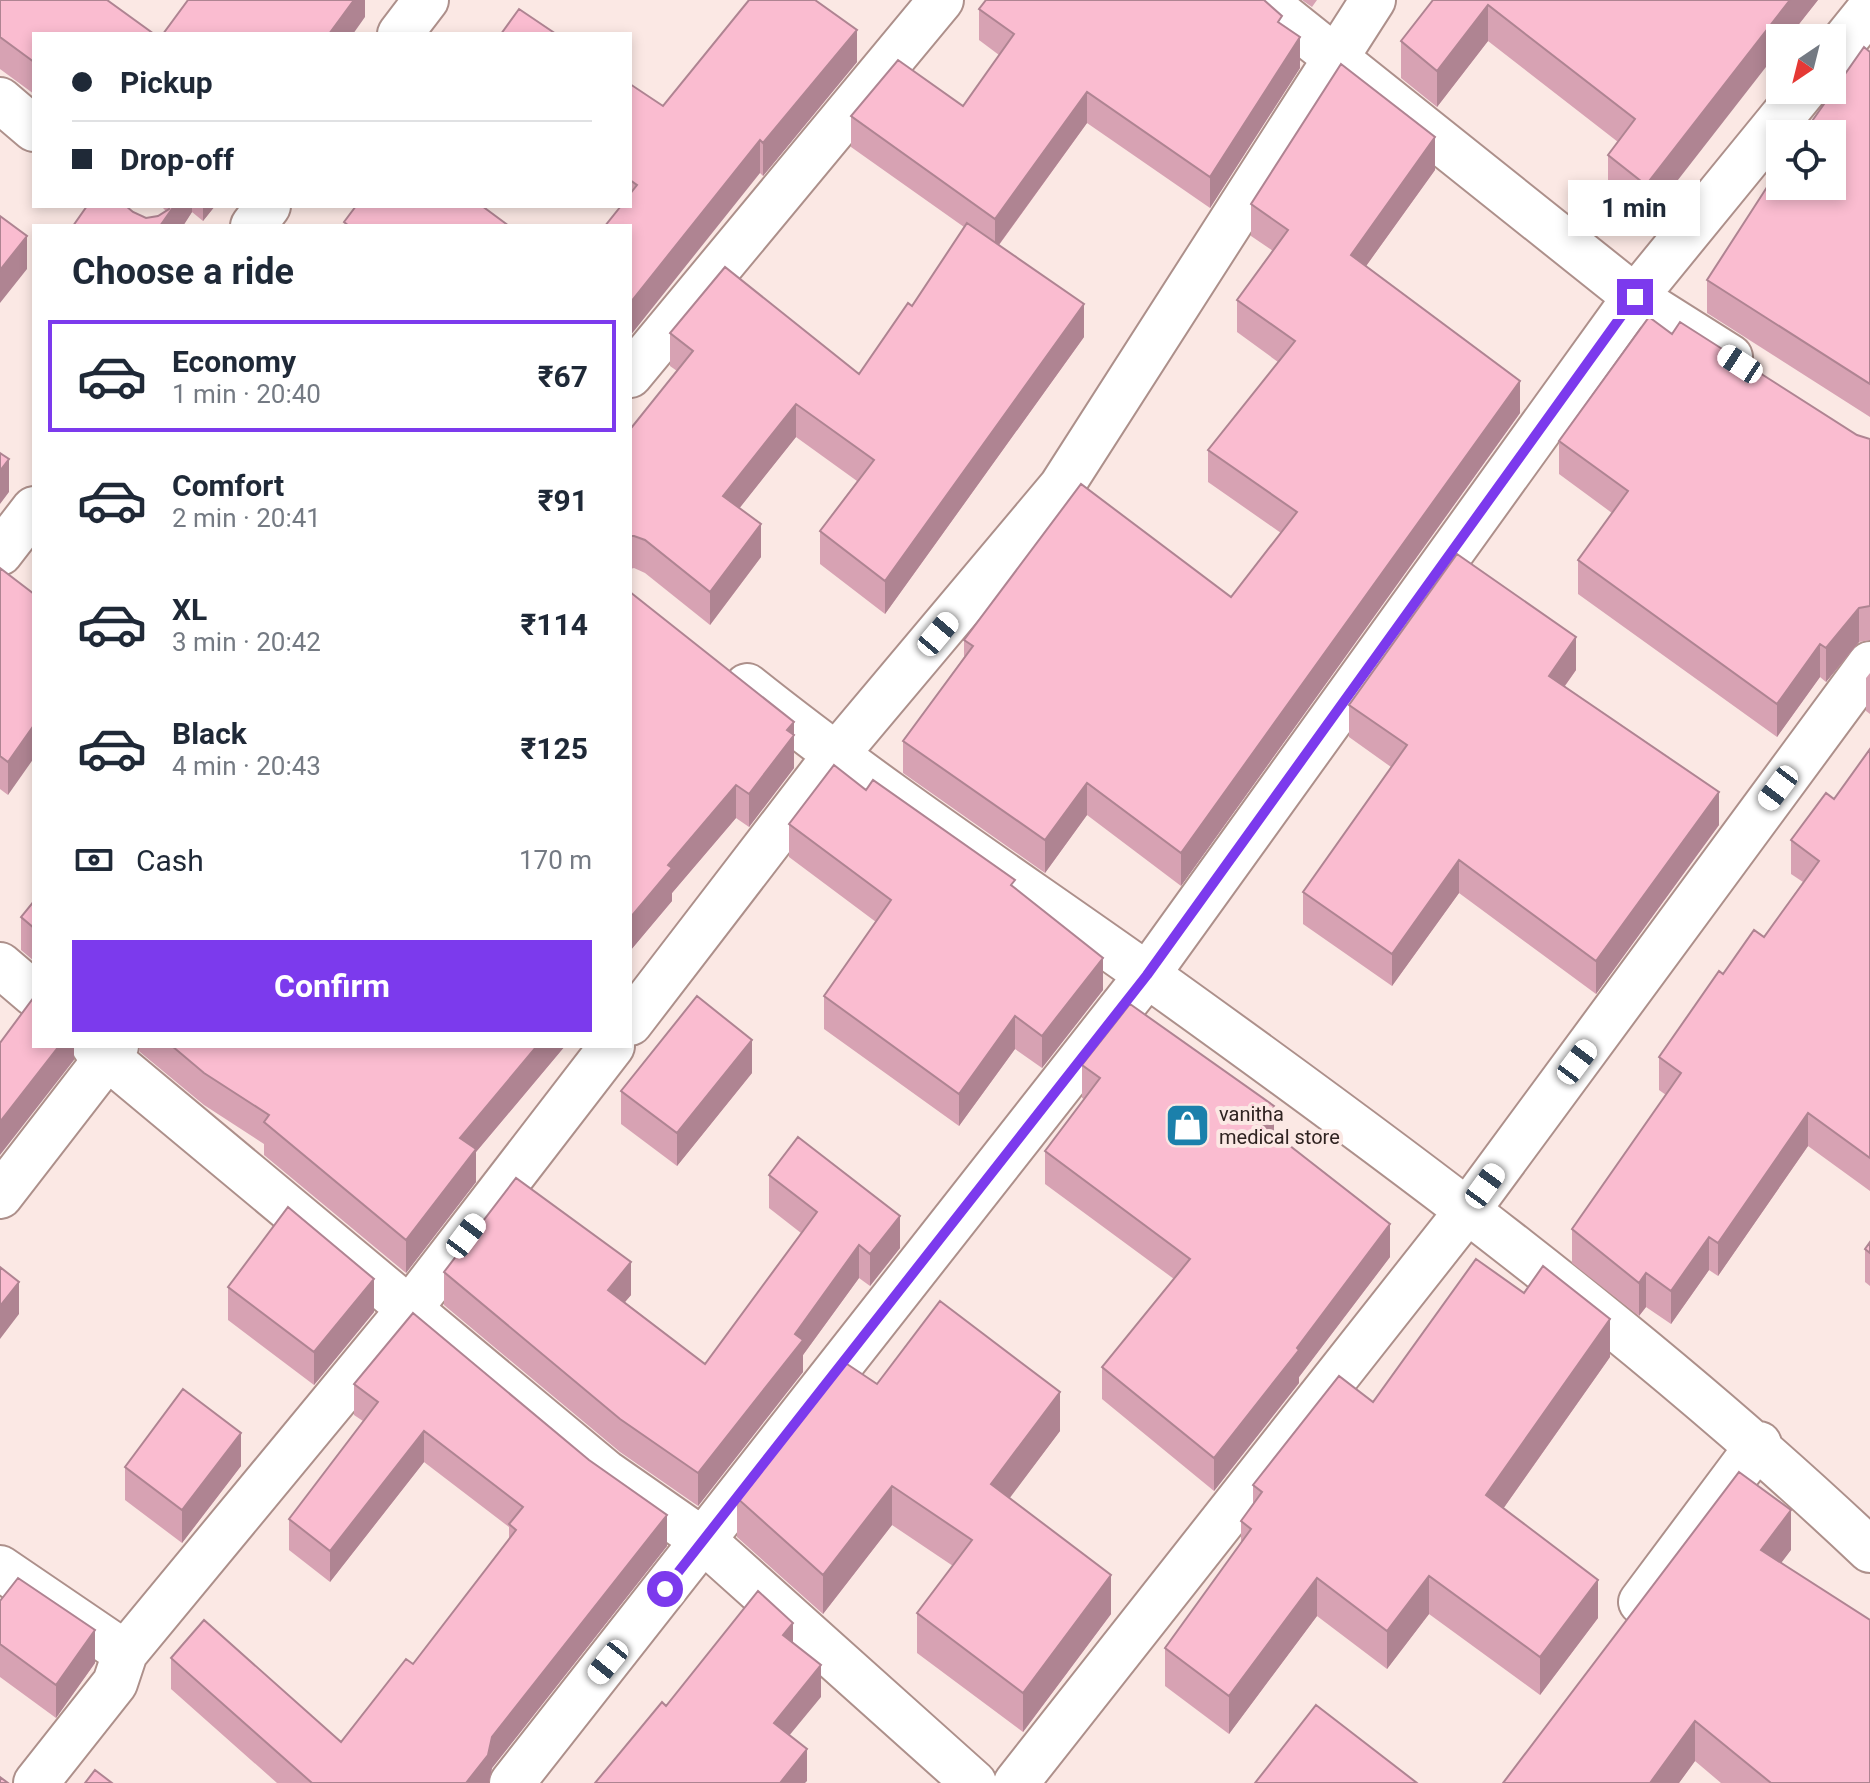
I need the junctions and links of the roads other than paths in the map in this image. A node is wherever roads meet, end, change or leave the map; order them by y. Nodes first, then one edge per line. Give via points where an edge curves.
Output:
1 (426, 0) edge
2 (941, 0) edge
3 (1263, 0) edge
4 (1373, 0) edge
5 (1870, 9) edge
6 (402, 32) edge
7 (1846, 39) edge
8 (1338, 58) junction
9 (0, 100) edge
10 (1793, 104) edge
11 (32, 127) edge
12 (1635, 297) junction
13 (632, 373) edge
14 (1766, 380) edge
15 (32, 512) edge
16 (0, 553) edge
17 (714, 660) edge
18 (1870, 664) edge
19 (835, 756) junction
20 (0, 965) edge
21 (1147, 975) junction
22 (32, 992) edge
23 (632, 1020) edge
24 (610, 1048) edge
25 (105, 1050) edge
26 (0, 1196) edge
27 (1467, 1211) junction
28 (411, 1307) junction
29 (1759, 1444) junction
30 (704, 1541) junction
31 (1870, 1550) edge
32 (0, 1568) edge
33 (1618, 1633) edge
34 (125, 1653) junction
35 (36, 1783) edge
36 (512, 1783) edge
37 (974, 1783) edge
38 (1016, 1783) edge

1 - 6 street
2 - 13 street
3 - 8 street
4 - 8 street
5 - 7 street
8 - 12 street
8 - 19 street via 1061,487
9 - 11 street
10 - 12 street
12 - 14 street
12 - 21 street
15 - 16 street
17 - 19 street
18 - 27 street
19 - 21 street
19 - 23 street
20 - 22 street
21 - 27 street
21 - 30 street
24 - 28 street
25 - 26 street
25 - 28 street
27 - 29 street
27 - 38 street
28 - 30 street via 605,1472
28 - 34 street
29 - 31 street
29 - 33 street
30 - 36 street
30 - 37 street
32 - 34 street
34 - 35 street via 115,1683

